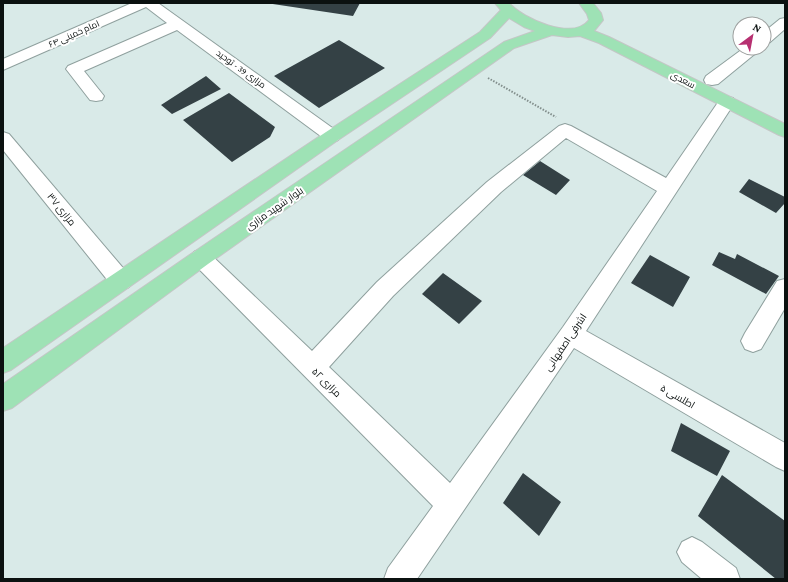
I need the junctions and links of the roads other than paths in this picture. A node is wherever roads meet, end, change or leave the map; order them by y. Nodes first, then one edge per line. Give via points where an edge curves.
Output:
1 (144, 3) edge
2 (149, 3) edge
3 (505, 7) edge
4 (593, 10) edge
5 (785, 22) edge
6 (178, 24) junction
7 (553, 30) junction
8 (580, 31) junction
9 (772, 33) edge
10 (744, 56) edge
11 (3, 64) edge
12 (712, 80) junction
13 (96, 96) dead end
14 (727, 102) junction
15 (785, 116) edge
16 (785, 131) edge
17 (332, 136) junction
18 (3, 138) edge
19 (669, 189) junction
20 (201, 258) junction
21 (121, 281) junction
22 (785, 288) edge
23 (571, 334) junction
24 (753, 341) dead end
25 (8, 356) edge
26 (312, 368) junction
27 (3, 399) edge
28 (785, 458) edge
29 (452, 505) junction
30 (692, 552) dead end
31 (400, 579) edge
32 (725, 579) edge

1 - 11 street, امام خمینی ۶۴
2 - 6 street, مزاری 39 - توحید
3 - 7 main road via 522,21
3 - 17 main road via 485,35
4 - 8 main road via 591,27
4 - 12 main road, سعدی
5 - 9 street
6 - 13 street via 74,69
6 - 17 street, مزاری 39 - توحید
7 - 8 main road, سعدی
7 - 20 main road, بلوار شهید مزاری via 508,45
8 - 14 main road, سعدی via 604,40
10 - 12 street
12 - 15 main road, سعدی
14 - 16 main road, سعدی
14 - 19 street, اشرفی اصفهانی
17 - 21 main road
18 - 21 street, مزاری ۳۷
19 - 23 street, اشرفی اصفهانی
19 - 26 street via 565,130 494,187 397,279
20 - 26 street, مزاری ۵۲
20 - 27 main road, بلوار شهید مزاری
21 - 25 main road
22 - 24 street
23 - 28 street, اطلسی ۵
23 - 29 street, اشرفی اصفهانی
26 - 29 street, مزاری ۵۲
29 - 31 street, اشرفی اصفهانی
30 - 32 street

